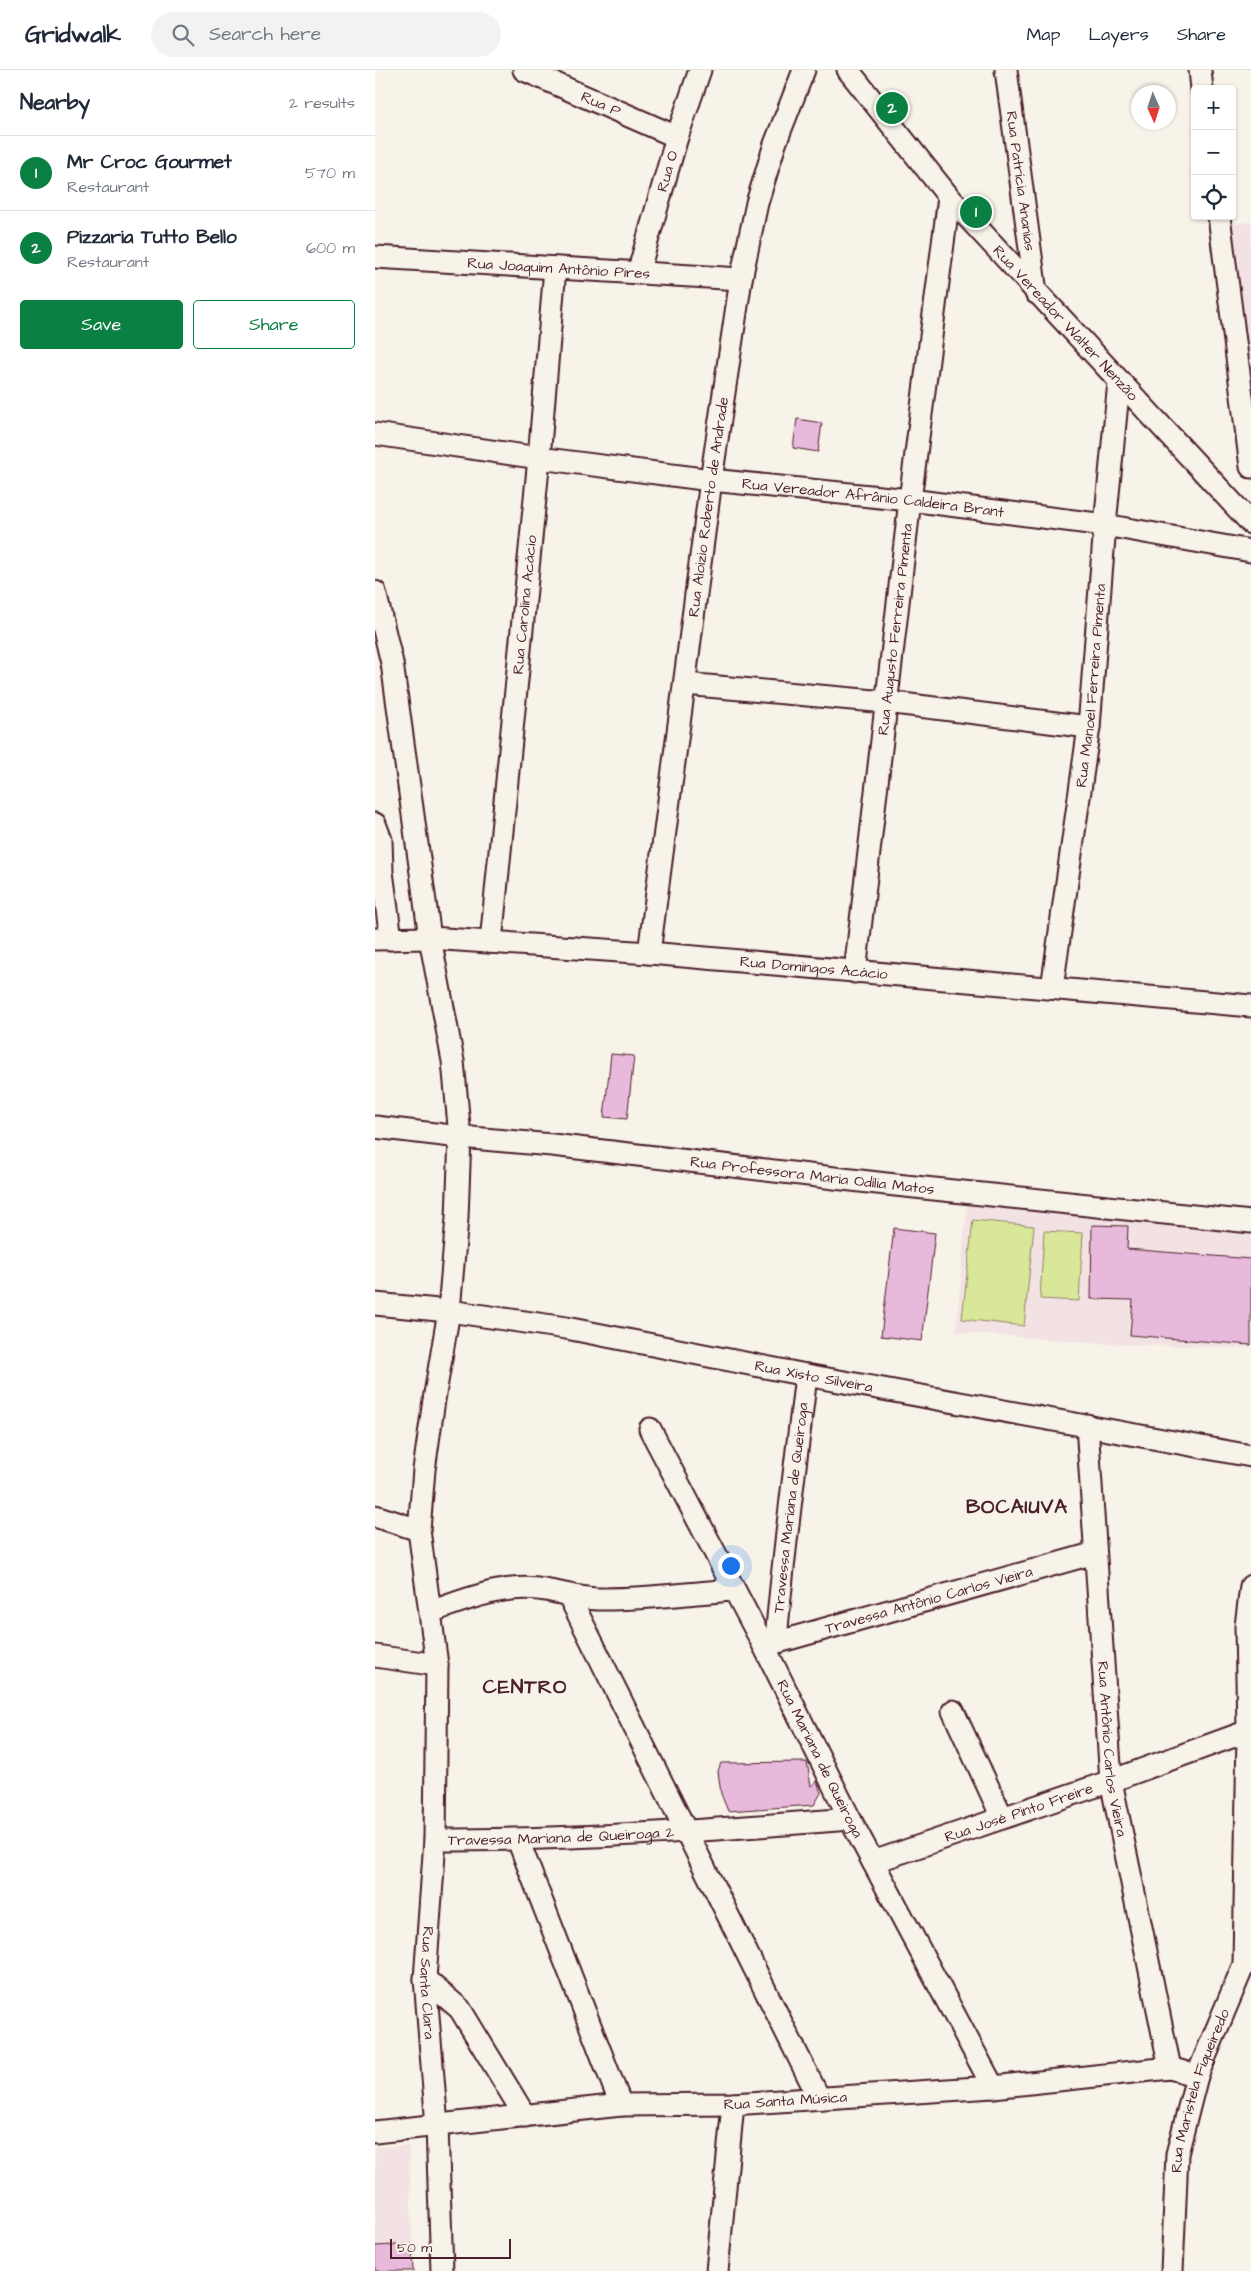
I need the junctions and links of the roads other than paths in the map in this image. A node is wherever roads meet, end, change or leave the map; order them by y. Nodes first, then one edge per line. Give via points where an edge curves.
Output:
1 (524, 70) edge
2 (700, 70) edge
3 (804, 70) edge
4 (848, 70) edge
5 (1006, 70) edge
6 (1200, 70) edge
7 (1202, 85) edge
8 (677, 138) junction
9 (949, 197) junction
10 (1220, 220) edge
11 (375, 256) edge
12 (555, 268) junction
13 (638, 273) junction
14 (741, 279) junction
15 (1036, 293) junction
16 (1119, 382) junction
17 (375, 434) edge
18 (539, 458) junction
19 (1251, 467) edge
20 (711, 480) junction
21 (910, 500) junction
22 (1251, 523) edge
23 (1105, 525) junction
24 (1251, 551) edge
25 (375, 592) edge
26 (383, 664) edge
27 (685, 684) junction
28 (886, 702) junction
29 (1089, 727) junction
30 (375, 824) edge
31 (430, 938) junction
32 (383, 939) edge
33 (491, 942) junction
34 (649, 953) junction
35 (855, 972) junction
36 (1052, 988) junction
37 (1251, 1006) edge
38 (375, 1127) edge
39 (460, 1137) junction
40 (1251, 1222) edge
41 (375, 1304) edge
42 (449, 1312) junction
43 (806, 1375) junction
44 (1087, 1425) junction
45 (650, 1429) dead end
46 (1251, 1456) edge
47 (375, 1516) edge
48 (419, 1530) junction
49 (1095, 1553) junction
50 (1251, 1586) edge
51 (734, 1590) junction
52 (569, 1596) junction
53 (430, 1612) junction
54 (770, 1644) junction
55 (375, 1656) edge
56 (437, 1665) junction
57 (953, 1711) dead end
58 (1248, 1731) junction
59 (1111, 1781) junction
60 (1002, 1817) junction
61 (850, 1819) junction
62 (687, 1832) junction
63 (435, 1840) junction
64 (517, 1840) junction
65 (873, 1862) junction
66 (1247, 1964) edge
67 (425, 1979) junction
68 (1170, 2068) junction
69 (1197, 2076) junction
70 (993, 2087) junction
71 (819, 2098) junction
72 (733, 2104) junction
73 (621, 2105) junction
74 (525, 2116) junction
75 (437, 2126) junction
76 (375, 2132) edge
77 (442, 2271) edge
78 (717, 2271) edge
79 (1171, 2271) edge

1 - 8 street, Rua P
2 - 8 street, Rua O
3 - 14 street, Rua Aloizio Roberto de Andrade via 775,144 757,203
4 - 9 street, Rua Vereador Walter Nenzão
5 - 15 street, Rua Patrícia Ananias
6 - 7 street
8 - 13 street, Rua O
9 - 15 street, Rua Vereador Walter Nenzão
9 - 21 street, Rua Augusto Ferreira Pimenta
10 - 19 street
11 - 12 street, Rua Joaquim Antônio Pires
12 - 13 street, Rua Joaquim Antônio Pires
12 - 18 street, Rua Carolina Acácio
13 - 14 street, Rua Joaquim Antônio Pires
14 - 20 street, Rua Aloizio Roberto de Andrade
15 - 16 street, Rua Vereador Walter Nenzão
16 - 22 street, Rua Vereador Walter Nenzão
16 - 23 street, Rua Manoel Ferreira Pimenta
17 - 18 street, Rua Vereador Afrânio Caldeira Brant
18 - 20 street, Rua Vereador Afrânio Caldeira Brant
18 - 33 street, Rua Carolina Acácio
20 - 21 street, Rua Vereador Afrânio Caldeira Brant
20 - 27 street, Rua Aloizio Roberto de Andrade
21 - 23 street, Rua Vereador Afrânio Caldeira Brant
21 - 28 street, Rua Augusto Ferreira Pimenta
23 - 24 street, Rua Vereador Afrânio Caldeira Brant
23 - 29 street, Rua Manoel Ferreira Pimenta
25 - 26 street, Rua Santa Clara
26 - 31 street, Rua Santa Clara
27 - 28 street
27 - 34 street, Rua Aloizio Roberto de Andrade
28 - 29 street
28 - 35 street, Rua Augusto Ferreira Pimenta
29 - 36 street, Rua Manoel Ferreira Pimenta
30 - 32 street via 381,840
31 - 32 street, Rua Domingos Acácio
31 - 33 street, Rua Domingos Acácio
31 - 39 street, Rua Santa Clara via 453,1061
33 - 34 street, Rua Domingos Acácio
34 - 35 street, Rua Domingos Acácio
35 - 36 street, Rua Domingos Acácio
36 - 37 street, Rua Domingos Acácio
38 - 39 street, Rua Professora Maria Odília Matos
39 - 40 street, Rua Professora Maria Odília Matos via 552,1144 886,1184
39 - 42 street, Rua Santa Clara
41 - 42 street, Rua Xisto Silveira
42 - 43 street, Rua Xisto Silveira via 566,1328
42 - 48 street, Rua Santa Clara via 431,1418
43 - 44 street, Rua Xisto Silveira
43 - 54 street, Travessa Mariana de Queiroga via 790,1518
44 - 46 street, Rua Xisto Silveira
44 - 49 street, Rua Antônio Carlos Vieira
45 - 51 street, Rua Mariana de Queiroga
47 - 48 street
48 - 53 street, Rua Santa Clara
49 - 54 street, Travessa Antônio Carlos Vieira
49 - 59 street, Rua Antônio Carlos Vieira
50 - 58 street, Rua Maristela Figueiredo via 1247,1626
51 - 52 street via 624,1598
51 - 54 street, Rua Mariana de Queiroga
52 - 53 street via 544,1590 510,1588 477,1595
52 - 62 street
53 - 56 street, Rua Santa Clara
54 - 61 street, Rua Mariana de Queiroga
55 - 56 street
56 - 63 street, Rua Santa Clara
57 - 60 street
58 - 59 street, Rua José Pinto Freire
58 - 66 street, Rua Maristela Figueiredo
59 - 60 street, Rua José Pinto Freire
59 - 68 street, Rua Antônio Carlos Vieira
60 - 65 street, Rua José Pinto Freire
61 - 62 street
61 - 65 street, Rua Mariana de Queiroga
62 - 64 street, Travessa Mariana de Queiroga 2
62 - 71 street
63 - 64 street, Travessa Mariana de Queiroga 2
63 - 67 street, Rua Santa Clara
64 - 73 street
65 - 70 street, Rua Mariana de Queiroga
66 - 69 street, Rua Maristela Figueiredo
67 - 74 street via 460,2009
67 - 75 street, Rua Santa Clara
68 - 69 street, Rua Santa Música
68 - 70 street, Rua Santa Música
69 - 79 street, Rua Maristela Figueiredo via 1177,2154
70 - 71 street, Rua Santa Música
71 - 72 street, Rua Santa Música
72 - 73 street, Rua Santa Música
72 - 78 street
73 - 74 street, Rua Santa Música
74 - 75 street, Rua Santa Música
75 - 76 street, Rua Santa Música
75 - 77 street, Rua Santa Clara

